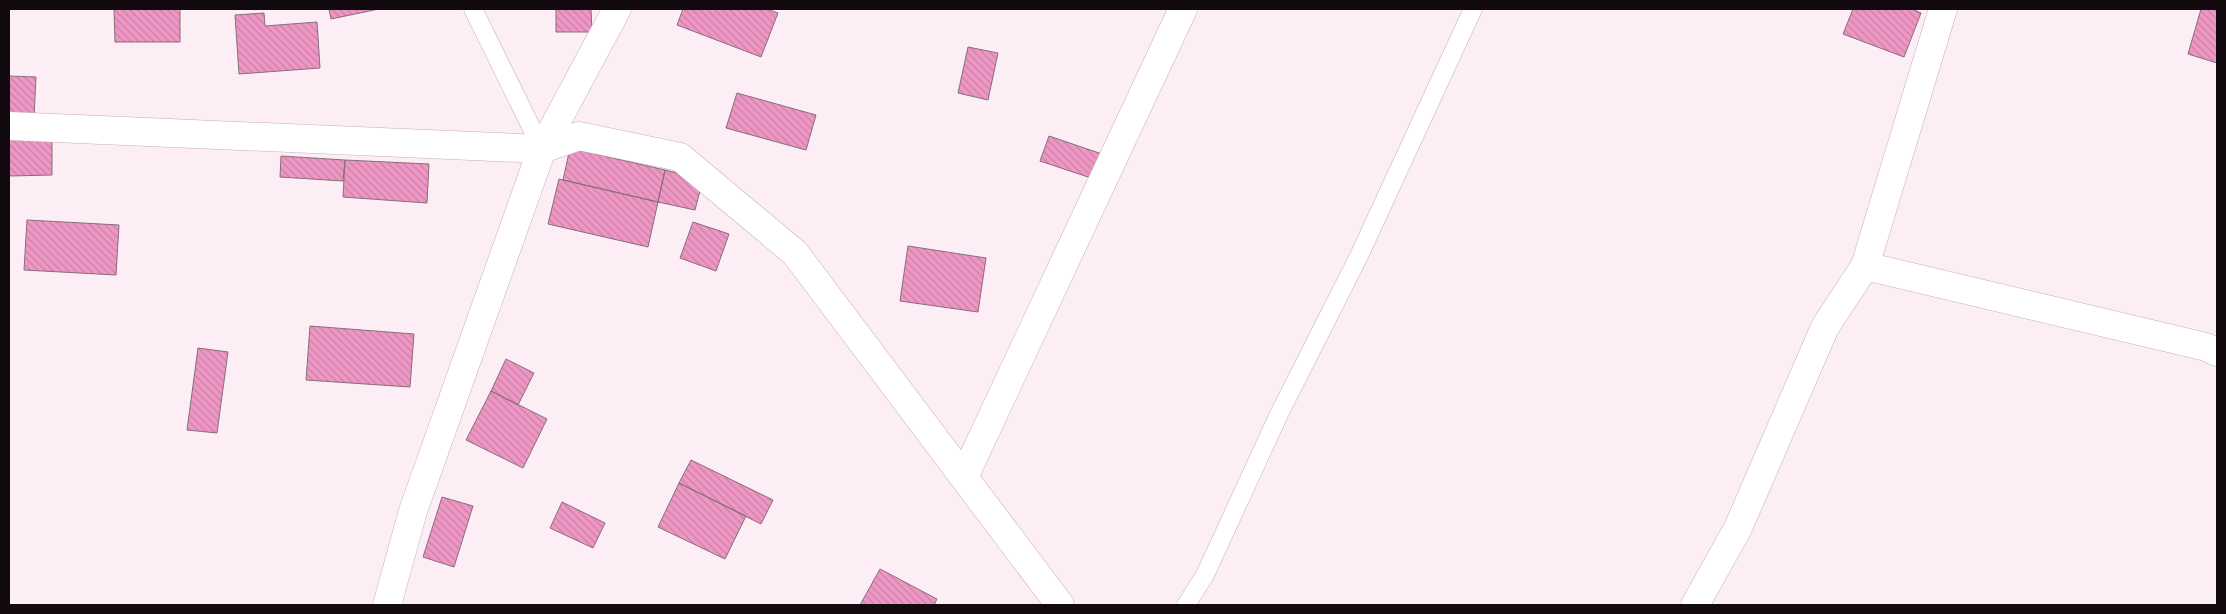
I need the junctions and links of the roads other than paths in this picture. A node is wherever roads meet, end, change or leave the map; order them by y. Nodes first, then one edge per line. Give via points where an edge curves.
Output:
1 (473, 9) edge
2 (617, 9) edge
3 (1183, 9) edge
4 (1473, 9) edge
5 (1943, 9) edge
6 (9, 126) edge
7 (542, 149) junction
8 (1865, 266) junction
9 (2217, 352) edge
10 (964, 478) junction
11 (387, 605) edge
12 (1060, 605) edge
13 (1186, 605) edge
14 (1695, 605) edge

1 - 7 lane
2 - 7 street
3 - 10 street
4 - 13 lane via 1358,258 1280,412 1205,575
5 - 8 street
6 - 7 street
7 - 10 street via 579,136 680,157 795,253
7 - 11 street via 413,511
8 - 9 street
8 - 14 street via 1825,327 1738,528
10 - 12 street

